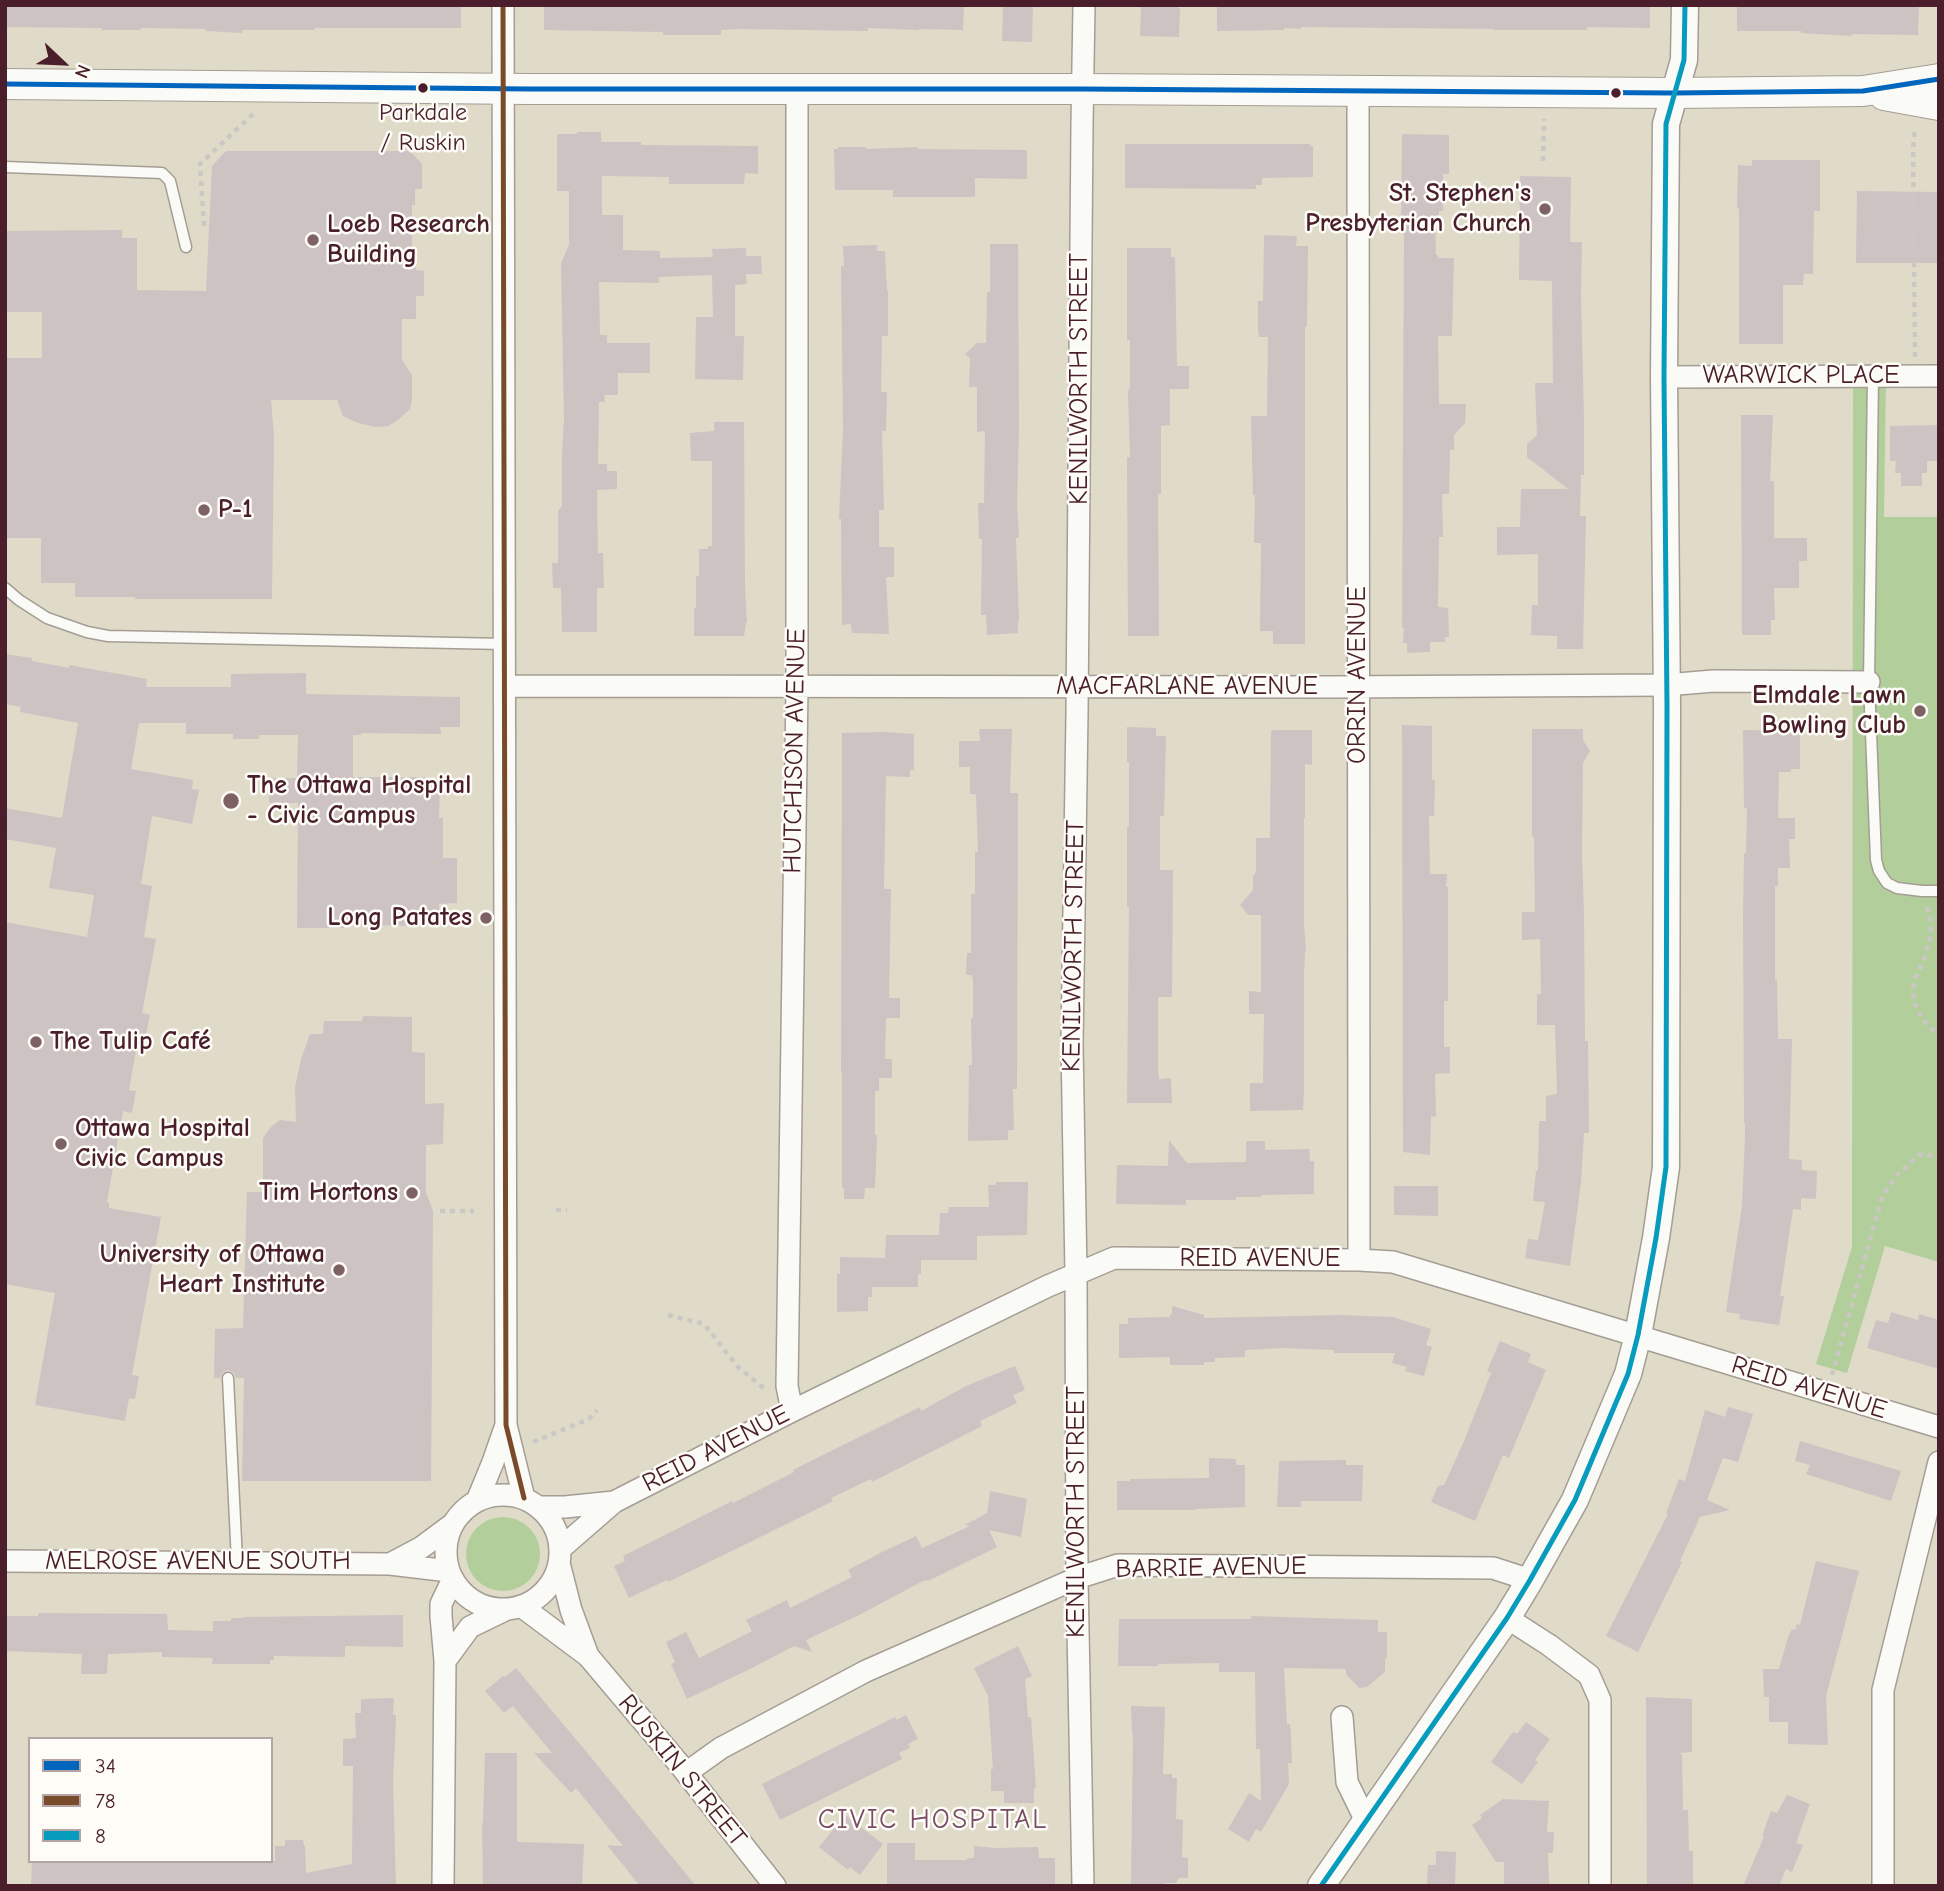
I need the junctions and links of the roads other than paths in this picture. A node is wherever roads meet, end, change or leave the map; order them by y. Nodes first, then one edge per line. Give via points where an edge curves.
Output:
1 (503, 5) edge
2 (1084, 5) edge
3 (1685, 5) edge
4 (1939, 79) edge
5 (5, 84) edge
6 (502, 88) junction
7 (1082, 89) junction
8 (797, 90) junction
9 (1358, 90) junction
10 (1863, 91) junction
11 (1673, 93) junction
12 (1939, 105) edge
13 (5, 167) edge
14 (186, 247) dead end
15 (1873, 376) junction
16 (1939, 376) edge
17 (1664, 377) junction
18 (5, 588) edge
19 (505, 644) junction
20 (1869, 682) junction
21 (1667, 685) junction
22 (505, 686) junction
23 (797, 687) junction
24 (1358, 687) junction
25 (1078, 688) junction
26 (1939, 891) edge
27 (1359, 1260) junction
28 (1076, 1274) junction
29 (1638, 1335) junction
30 (228, 1378) dead end
31 (792, 1410) junction
32 (506, 1425) junction
33 (1939, 1427) edge
34 (1939, 1462) edge
35 (477, 1501) junction
36 (614, 1502) junction
37 (532, 1503) junction
38 (453, 1524) junction
39 (560, 1556) junction
40 (5, 1561) edge
41 (237, 1561) junction
42 (390, 1564) junction
43 (451, 1575) junction
44 (1077, 1578) junction
45 (1530, 1580) junction
46 (514, 1607) junction
47 (1507, 1618) junction
48 (588, 1656) junction
49 (445, 1661) junction
50 (1342, 1717) dead end
51 (686, 1773) junction
52 (1366, 1821) junction
53 (1322, 1885) edge
54 (443, 1886) edge
55 (775, 1886) edge
56 (1083, 1886) edge
57 (1600, 1886) edge
58 (1882, 1886) edge

1 - 6 street
2 - 7 street, KENILWORTH STREET
3 - 11 street via 1684,60
4 - 10 main road
5 - 6 main road
6 - 8 main road
6 - 19 street
7 - 8 main road
7 - 9 main road
7 - 25 street, KENILWORTH STREET
8 - 23 street, HUTCHISON AVENUE
9 - 11 main road
9 - 24 street, ORRIN AVENUE
10 - 11 main road
10 - 12 main road
11 - 17 street via 1666,124
13 - 14 lane via 162,173 170,181
15 - 16 street, WARWICK PLACE
15 - 17 street, WARWICK PLACE
15 - 20 lane
17 - 21 street
18 - 19 lane via 47,618 108,636
19 - 22 street
20 - 21 street, MACFARLANE AVENUE
20 - 26 lane via 1879,871 1897,888
21 - 24 street, MACFARLANE AVENUE
21 - 29 street via 1667,1167
22 - 23 street, MACFARLANE AVENUE
22 - 32 street
23 - 25 street, MACFARLANE AVENUE
23 - 31 street, HUTCHISON AVENUE via 787,1386
24 - 25 street, MACFARLANE AVENUE
24 - 27 street, ORRIN AVENUE
25 - 28 street, KENILWORTH STREET via 1072,1044
27 - 28 street, REID AVENUE via 1114,1258
27 - 29 street, REID AVENUE via 1393,1262
28 - 31 street, REID AVENUE
28 - 44 street, KENILWORTH STREET
29 - 33 street, REID AVENUE
29 - 45 street via 1628,1374 1575,1500
30 - 41 lane
31 - 36 street, REID AVENUE
32 - 35 street
32 - 37 street
34 - 58 street via 1884,1690
35 - 37 street via 500,1494
35 - 38 street
36 - 37 street, REID AVENUE via 565,1507
36 - 39 street, REID AVENUE
37 - 39 street via 550,1519
38 - 42 street, MELROSE AVENUE SOUTH
38 - 43 street via 446,1555
39 - 46 street via 546,1590
39 - 48 street, RUSKIN STREET via 571,1610
40 - 41 street, MELROSE AVENUE SOUTH
41 - 42 street, MELROSE AVENUE SOUTH
42 - 43 street, MELROSE AVENUE SOUTH
43 - 46 street via 475,1602
43 - 49 street via 441,1604
44 - 45 street, BARRIE AVENUE via 1118,1565 1493,1568
44 - 51 street, BARRIE AVENUE via 866,1671 721,1748
44 - 56 street, KENILWORTH STREET
45 - 47 street
46 - 48 street, RUSKIN STREET
46 - 49 street via 470,1627
47 - 52 street
47 - 57 street via 1589,1675 1600,1700
48 - 51 street, RUSKIN STREET
49 - 54 street
50 - 52 street via 1348,1782
51 - 55 street, RUSKIN STREET
52 - 53 street

